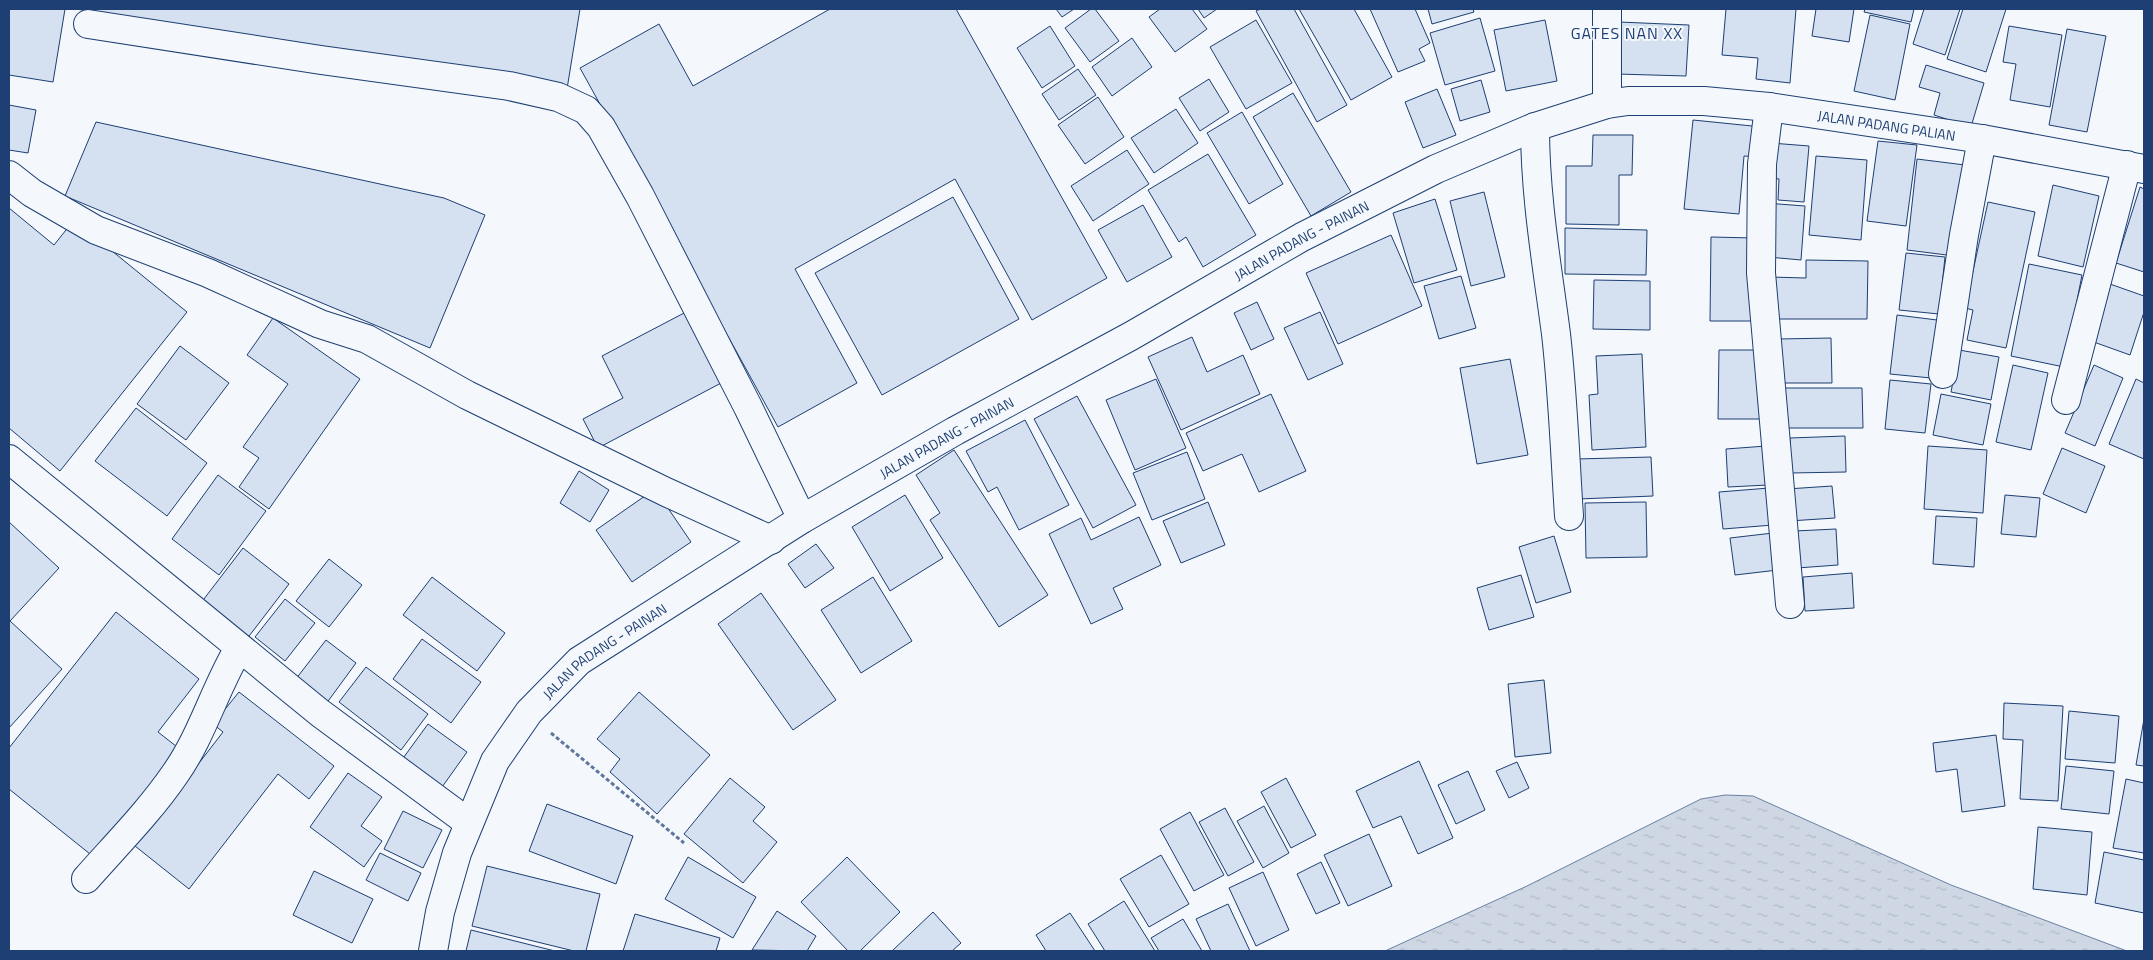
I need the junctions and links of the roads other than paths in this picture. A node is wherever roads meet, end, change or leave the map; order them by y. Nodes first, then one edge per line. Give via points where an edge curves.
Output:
1 (1607, 9) edge
2 (88, 24) dead end
3 (1618, 102) junction
4 (1769, 107) junction
5 (1535, 126) junction
6 (1982, 139) junction
7 (2136, 167) edge
8 (9, 175) edge
9 (1942, 374) dead end
10 (2066, 400) dead end
11 (9, 459) edge
12 (1569, 516) dead end
13 (802, 519) junction
14 (771, 540) junction
15 (1790, 604) dead end
16 (238, 648) junction
17 (469, 823) junction
18 (86, 879) dead end
19 (433, 951) edge

1 - 3 main road
2 - 13 main road via 509,86 558,97 586,110 601,127 640,196
3 - 4 main road, JALAN PADANG PALIAN via 1704,101
3 - 5 main road, JALAN PADANG - PAINAN
4 - 6 main road, JALAN PADANG PALIAN
4 - 15 main road via 1762,172 1761,273
5 - 12 main road via 1535,162 1557,344
5 - 13 main road, JALAN PADANG - PAINAN via 1436,169 1302,237
6 - 7 main road, JALAN PADANG PALIAN
6 - 9 main road
7 - 10 main road
8 - 14 main road via 32,193 96,230 208,273 320,324 367,339 467,394
11 - 16 main road
13 - 14 main road, JALAN PADANG - PAINAN
14 - 17 main road, JALAN PADANG - PAINAN via 579,661 529,712 495,761
16 - 17 main road
16 - 18 main road via 176,773
17 - 19 main road, JALAN PADANG - PAINAN via 440,912

